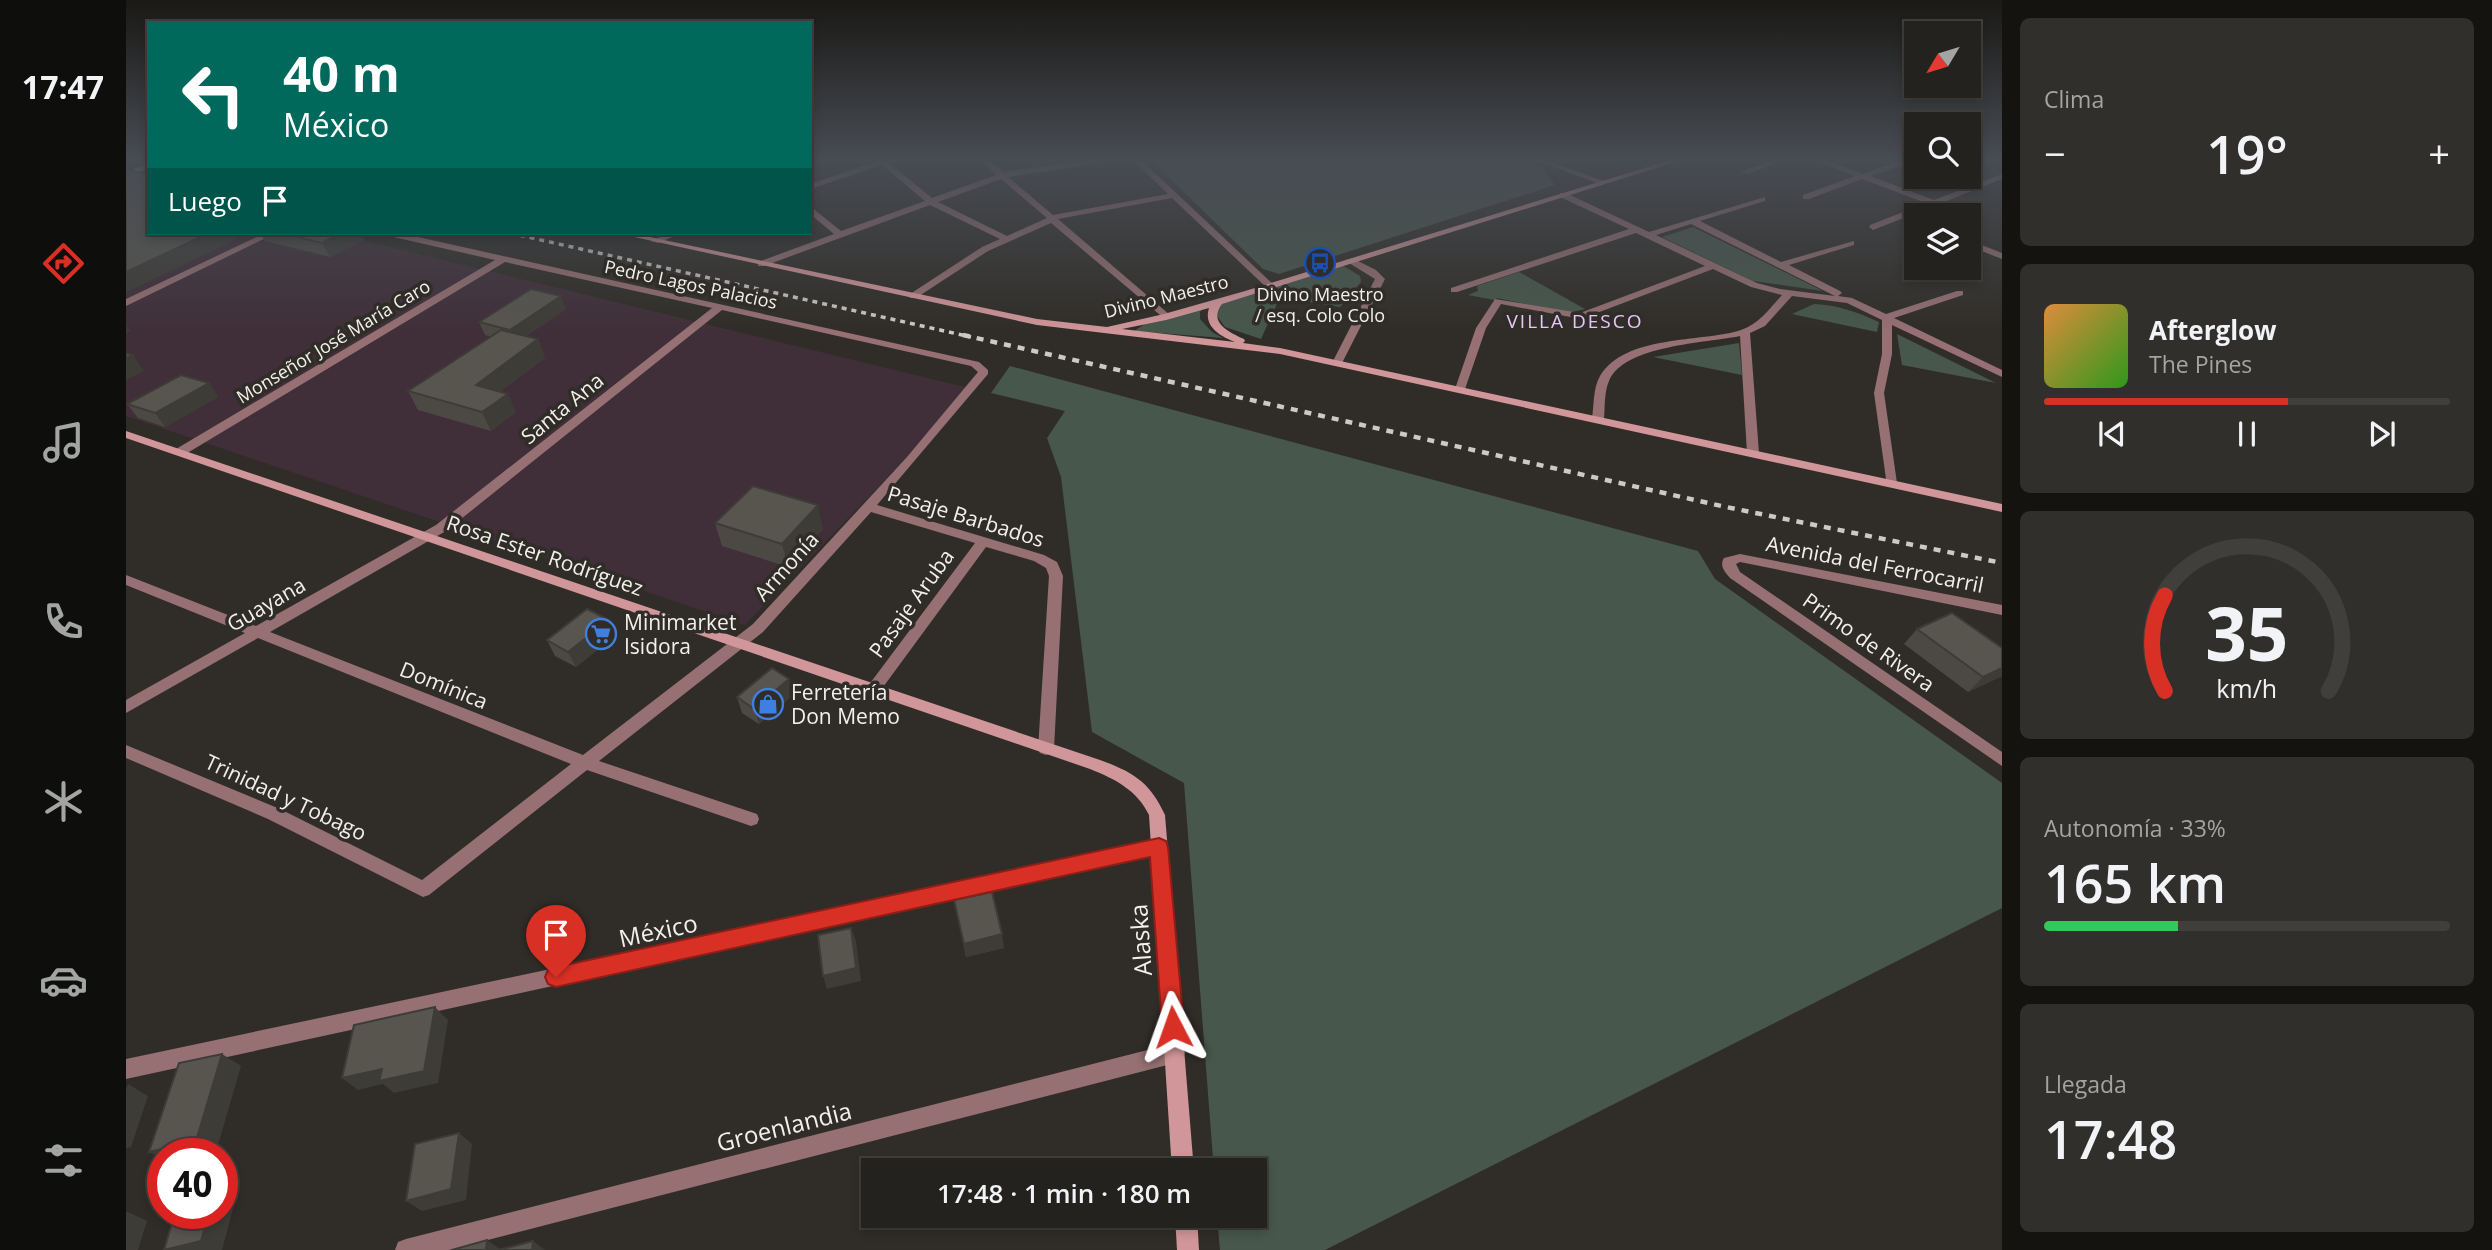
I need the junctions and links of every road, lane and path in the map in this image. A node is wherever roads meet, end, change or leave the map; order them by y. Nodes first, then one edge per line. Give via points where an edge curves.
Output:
1 (819, 216) edge
2 (892, 216) edge
3 (960, 216) edge
4 (1050, 216) edge
5 (1061, 216) edge
6 (1197, 216) edge
7 (1495, 216) edge
8 (1607, 216) edge
9 (1711, 216) edge
10 (1900, 216) joint
11 (1904, 218) edge
12 (1053, 219) junction
13 (1694, 222) junction
14 (1873, 227) dead end
15 (1636, 230) junction
16 (268, 235) edge
17 (398, 235) edge
18 (637, 235) edge
19 (671, 235) edge
20 (841, 235) junction
21 (1648, 235) junction
22 (1007, 239) junction
23 (655, 240) junction
24 (1851, 243) dead end
25 (1981, 248) edge
26 (2001, 256) edge
27 (503, 259) junction
28 (1352, 261) junction
29 (761, 264) junction
30 (1780, 265) junction
31 (1713, 266) junction
32 (1270, 286) junction
33 (1454, 290) dead end
34 (1790, 293) junction
35 (1961, 293) dead end
36 (913, 296) junction
37 (1849, 300) junction
38 (1219, 301) junction
39 (126, 303) edge
40 (720, 307) junction
41 (1166, 317) junction
42 (1887, 317) junction
43 (1098, 331) junction
44 (1745, 332) junction
45 (1251, 345) junction
46 (1337, 363) junction
47 (984, 370) joint
48 (2002, 373) edge
49 (1460, 389) junction
50 (1598, 419) junction
51 (126, 434) edge
52 (180, 452) junction
53 (1753, 453) junction
54 (1891, 483) junction
55 (868, 507) junction
56 (2002, 508) edge
57 (426, 537) junction
58 (983, 541) junction
59 (1740, 558) joint
60 (126, 580) edge
61 (2002, 610) edge
62 (257, 633) junction
63 (739, 644) junction
64 (873, 690) junction
65 (126, 707) edge
66 (1046, 749) junction
67 (126, 751) edge
68 (2002, 760) edge
69 (585, 763) junction
70 (1145, 791) joint
71 (751, 819) dead end
72 (1159, 847) junction
73 (423, 890) joint
74 (1175, 1053) junction
75 (126, 1069) edge
76 (1182, 1158) edge
77 (1187, 1228) edge
78 (406, 1250) edge
79 (1188, 1250) edge

1 - 20 street
2 - 20 street
3 - 22 street
4 - 12 street
5 - 12 street
6 - 32 street
7 - 28 street, Divino Maestro
8 - 15 street
9 - 13 street
10 - 11 street
10 - 14 street
12 - 22 street
12 - 41 street
13 - 21 street
13 - 30 street
15 - 21 street
15 - 33 street
16 - 39 street
17 - 27 street, Pedro Lagos Palacios
18 - 23 street
19 - 23 street
20 - 29 street
21 - 31 street
22 - 36 street
23 - 29 street
24 - 30 street
25 - 26 street
27 - 40 street, Pedro Lagos Palacios
27 - 52 street, Monseñor José María Caro
28 - 32 street, Divino Maestro
28 - 46 street via 1380,279
29 - 36 street
30 - 37 street
31 - 34 street via 1754,285
31 - 49 street via 1583,315 1498,301 1481,328
32 - 38 street, Divino Maestro
34 - 37 street
34 - 44 street via 1761,324
35 - 42 street
36 - 43 street
37 - 42 street
38 - 41 street, Divino Maestro
38 - 45 street via 1211,314 1214,324 1224,334
40 - 47 street, Pedro Lagos Palacios via 975,364
40 - 57 street, Santa Ana
41 - 43 street, Divino Maestro
42 - 48 street
42 - 54 street via 1887,354 1879,393
43 - 45 street
44 - 50 street via 1640,352 1619,361 1602,382
44 - 53 street
45 - 46 street
46 - 49 street
47 - 55 street, Armonía
49 - 50 street
50 - 53 street
51 - 52 street, Rosa Ester Rodríguez
52 - 57 street, Rosa Ester Rodríguez
53 - 54 street
54 - 56 street
55 - 58 street, Pasaje Barbados
55 - 63 street, Armonía
57 - 62 street, Guayana
57 - 63 street, Rosa Ester Rodríguez
58 - 64 street, Pasaje Aruba
58 - 66 street, Pasaje Barbados via 1040,558 1052,565 1056,576
59 - 61 street, Avenida del Ferrocarril
59 - 68 street, Primo de Rivera via 1729,561 1735,575
60 - 62 street, Domínica
62 - 65 street, Guayana
62 - 69 street, Domínica
63 - 64 street, Rosa Ester Rodríguez
63 - 69 street, Armonía
64 - 66 street, Rosa Ester Rodríguez
66 - 70 street, Rosa Ester Rodríguez via 1118,774
67 - 73 street, Trinidad y Tobago via 274,814
69 - 71 street, Domínica
69 - 73 street, Armonía
70 - 72 street, Alaska via 1157,815
72 - 74 street, Alaska
72 - 75 street, México
74 - 76 street, Alaska
74 - 78 street, Groenlandia
77 - 79 street

